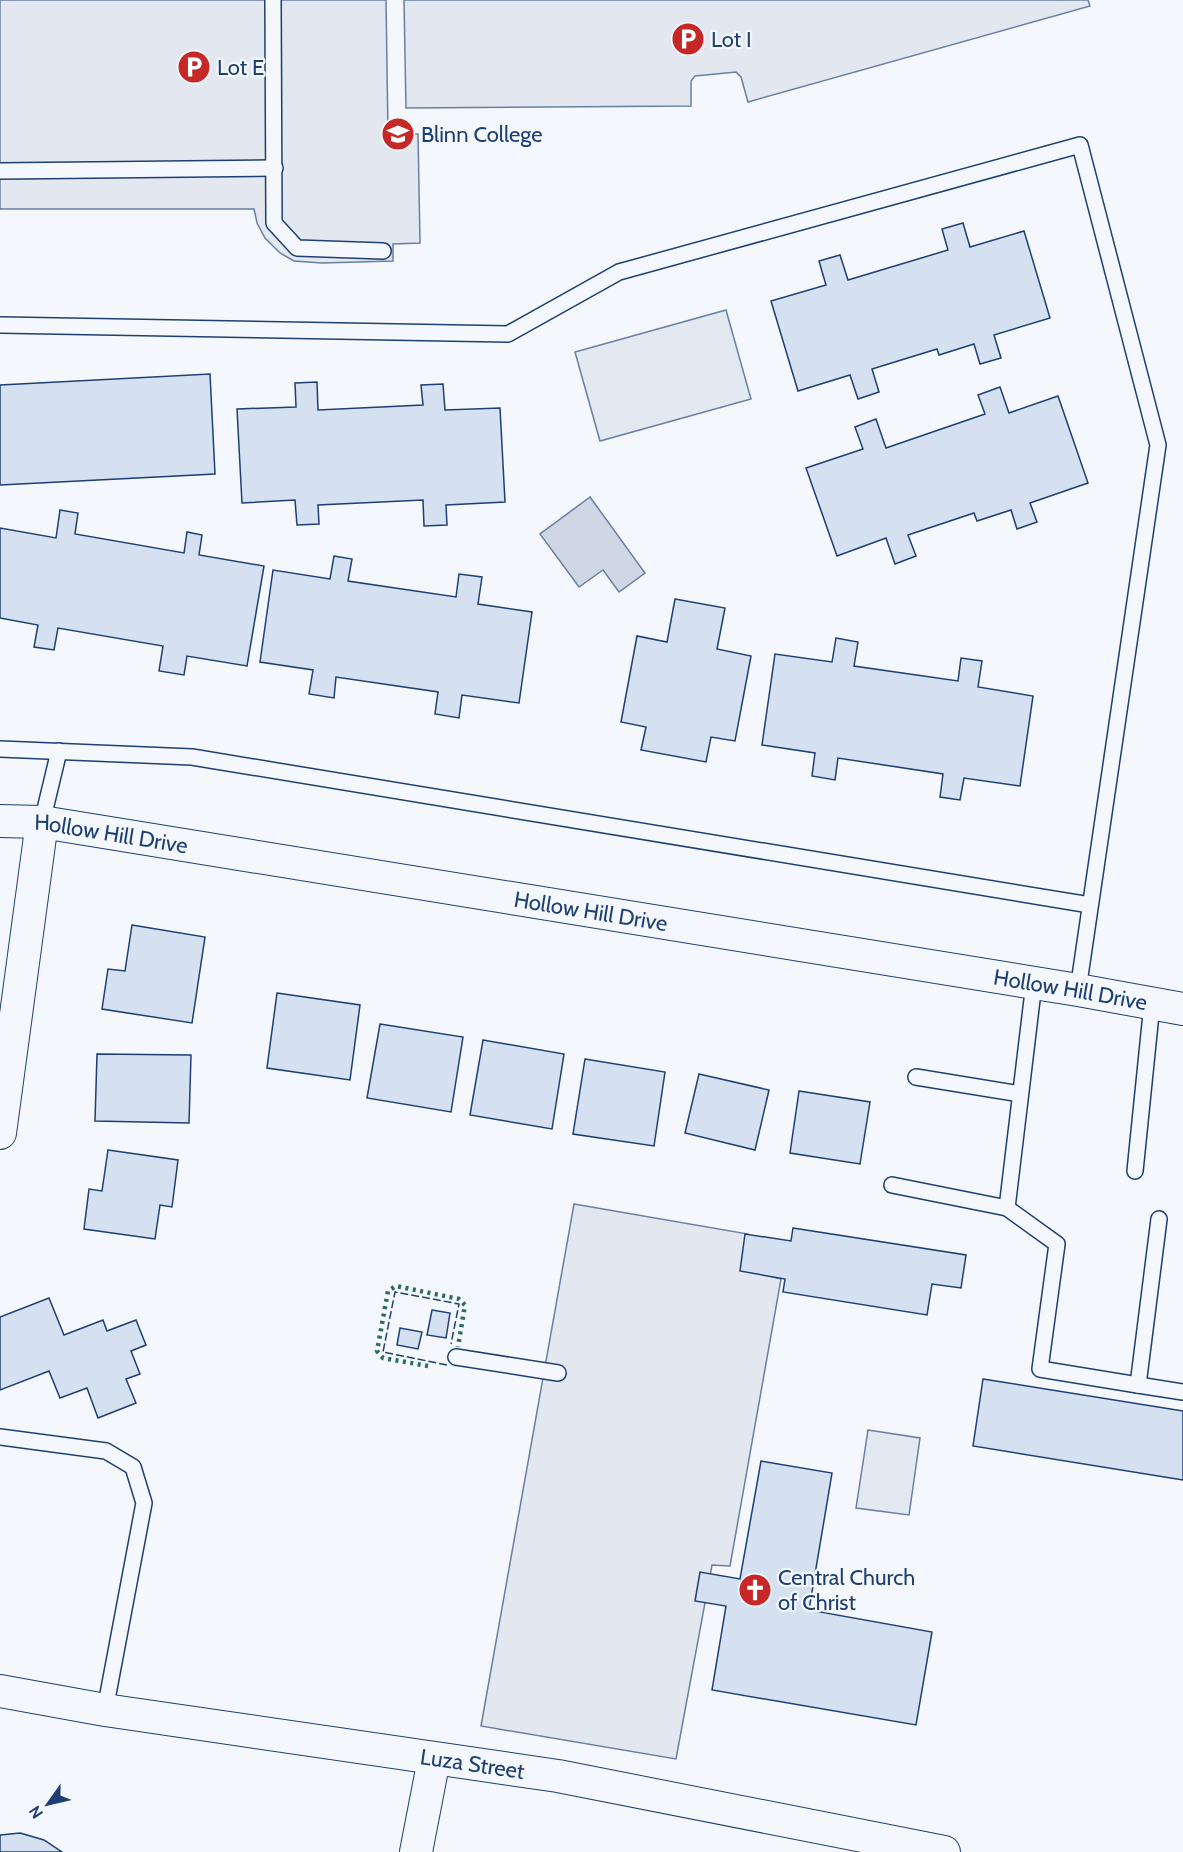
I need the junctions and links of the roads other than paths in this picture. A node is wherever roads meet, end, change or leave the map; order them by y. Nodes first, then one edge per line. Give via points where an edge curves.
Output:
1 (273, 0) edge
2 (275, 168) junction
3 (0, 171) edge
4 (383, 251) dead end
5 (0, 325) edge
6 (0, 749) edge
7 (59, 751) junction
8 (0, 821) edge
9 (42, 822) junction
10 (1090, 905) junction
11 (1034, 983) junction
12 (1078, 990) junction
13 (1152, 1004) junction
14 (1183, 1009) edge
15 (916, 1077) dead end
16 (1020, 1094) junction
17 (0, 1133) edge
18 (1136, 1171) dead end
19 (892, 1185) dead end
20 (1006, 1208) junction
21 (1159, 1219) dead end
22 (456, 1357) dead end
23 (558, 1373) dead end
24 (1138, 1385) junction
25 (1183, 1392) edge
26 (0, 1437) edge
27 (0, 1691) edge
28 (105, 1710) junction
29 (434, 1759) junction
30 (899, 1848) edge
31 (416, 1852) edge
32 (944, 1852) edge

1 - 2 lane
2 - 3 lane
2 - 4 lane via 274,223 297,248
5 - 10 lane via 508,334 619,272 1080,145 1158,445
6 - 7 lane
7 - 9 lane
7 - 10 lane via 192,757
8 - 9 street, Hollow Hill Drive
9 - 11 street, Hollow Hill Drive
9 - 17 street
10 - 12 lane
11 - 12 street, Hollow Hill Drive
11 - 16 lane
12 - 13 street, Hollow Hill Drive
13 - 14 street, Hollow Hill Drive
13 - 18 lane
15 - 16 lane
16 - 20 lane
19 - 20 lane
20 - 24 lane via 1057,1244 1040,1369
21 - 24 lane
22 - 23 lane
24 - 25 lane
26 - 28 lane via 106,1451 133,1467 144,1503
27 - 28 street, Luza Street
28 - 29 street, Luza Street
29 - 30 street, Luza Street via 558,1776
29 - 31 street
30 - 32 street, Luza Street

